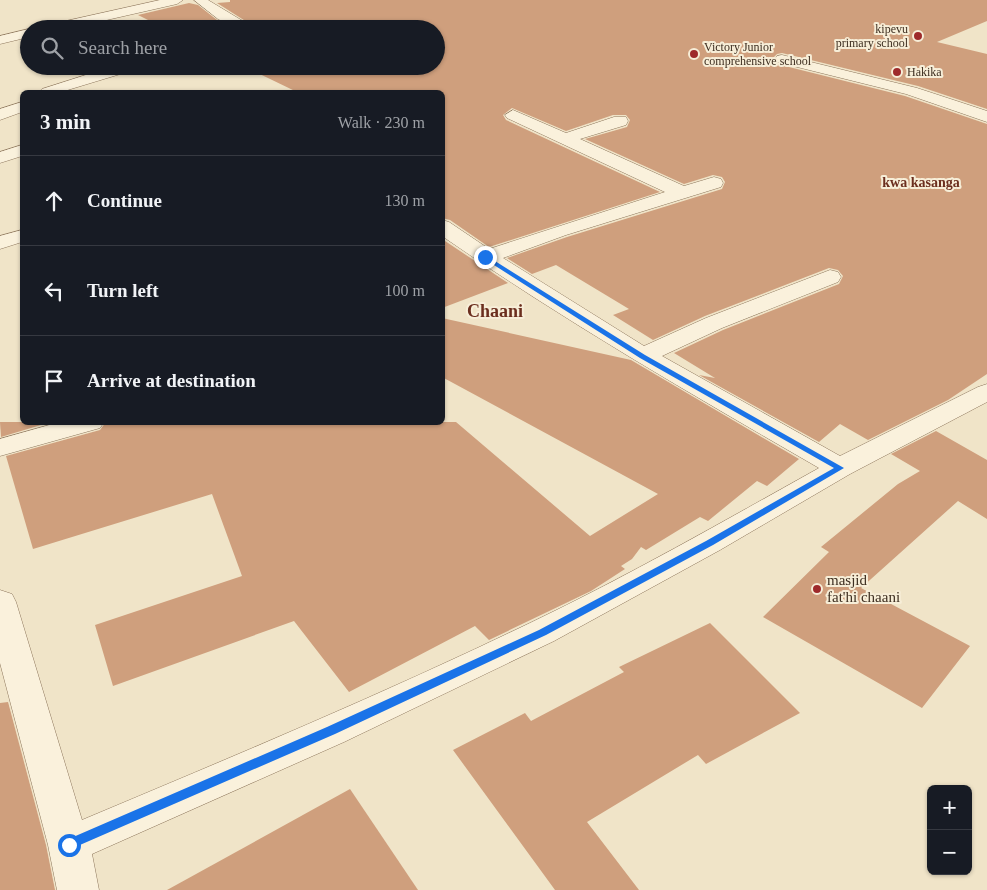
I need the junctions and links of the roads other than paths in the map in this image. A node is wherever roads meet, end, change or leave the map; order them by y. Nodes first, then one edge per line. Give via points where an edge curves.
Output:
1 (177, 0) edge
2 (202, 0) edge
3 (221, 0) edge
4 (88, 20) edge
5 (231, 20) edge
6 (20, 35) edge
7 (0, 40) edge
8 (782, 59) dead end
9 (99, 75) edge
10 (53, 90) edge
11 (20, 108) edge
12 (0, 114) edge
13 (513, 115) dead end
14 (987, 117) edge
15 (620, 121) dead end
16 (564, 139) junction
17 (20, 151) edge
18 (0, 158) edge
19 (714, 183) dead end
20 (682, 192) junction
21 (445, 228) edge
22 (20, 237) edge
23 (0, 243) edge
24 (485, 257) junction
25 (830, 277) dead end
26 (643, 356) junction
27 (987, 392) edge
28 (80, 425) edge
29 (0, 448) edge
30 (840, 468) junction
31 (0, 602) edge
32 (69, 845) junction
33 (78, 890) edge

1 - 4 street
2 - 3 street
2 - 5 street
6 - 7 street
8 - 14 street via 959,106
9 - 10 street
11 - 12 street
13 - 16 street
15 - 16 street
16 - 20 street
17 - 18 street
19 - 20 street
20 - 24 street
21 - 24 street
22 - 23 street
24 - 26 street
25 - 26 street via 714,323
26 - 30 street
27 - 30 street
28 - 29 street
30 - 32 street via 710,543 542,632 331,731
31 - 32 street
32 - 33 street

